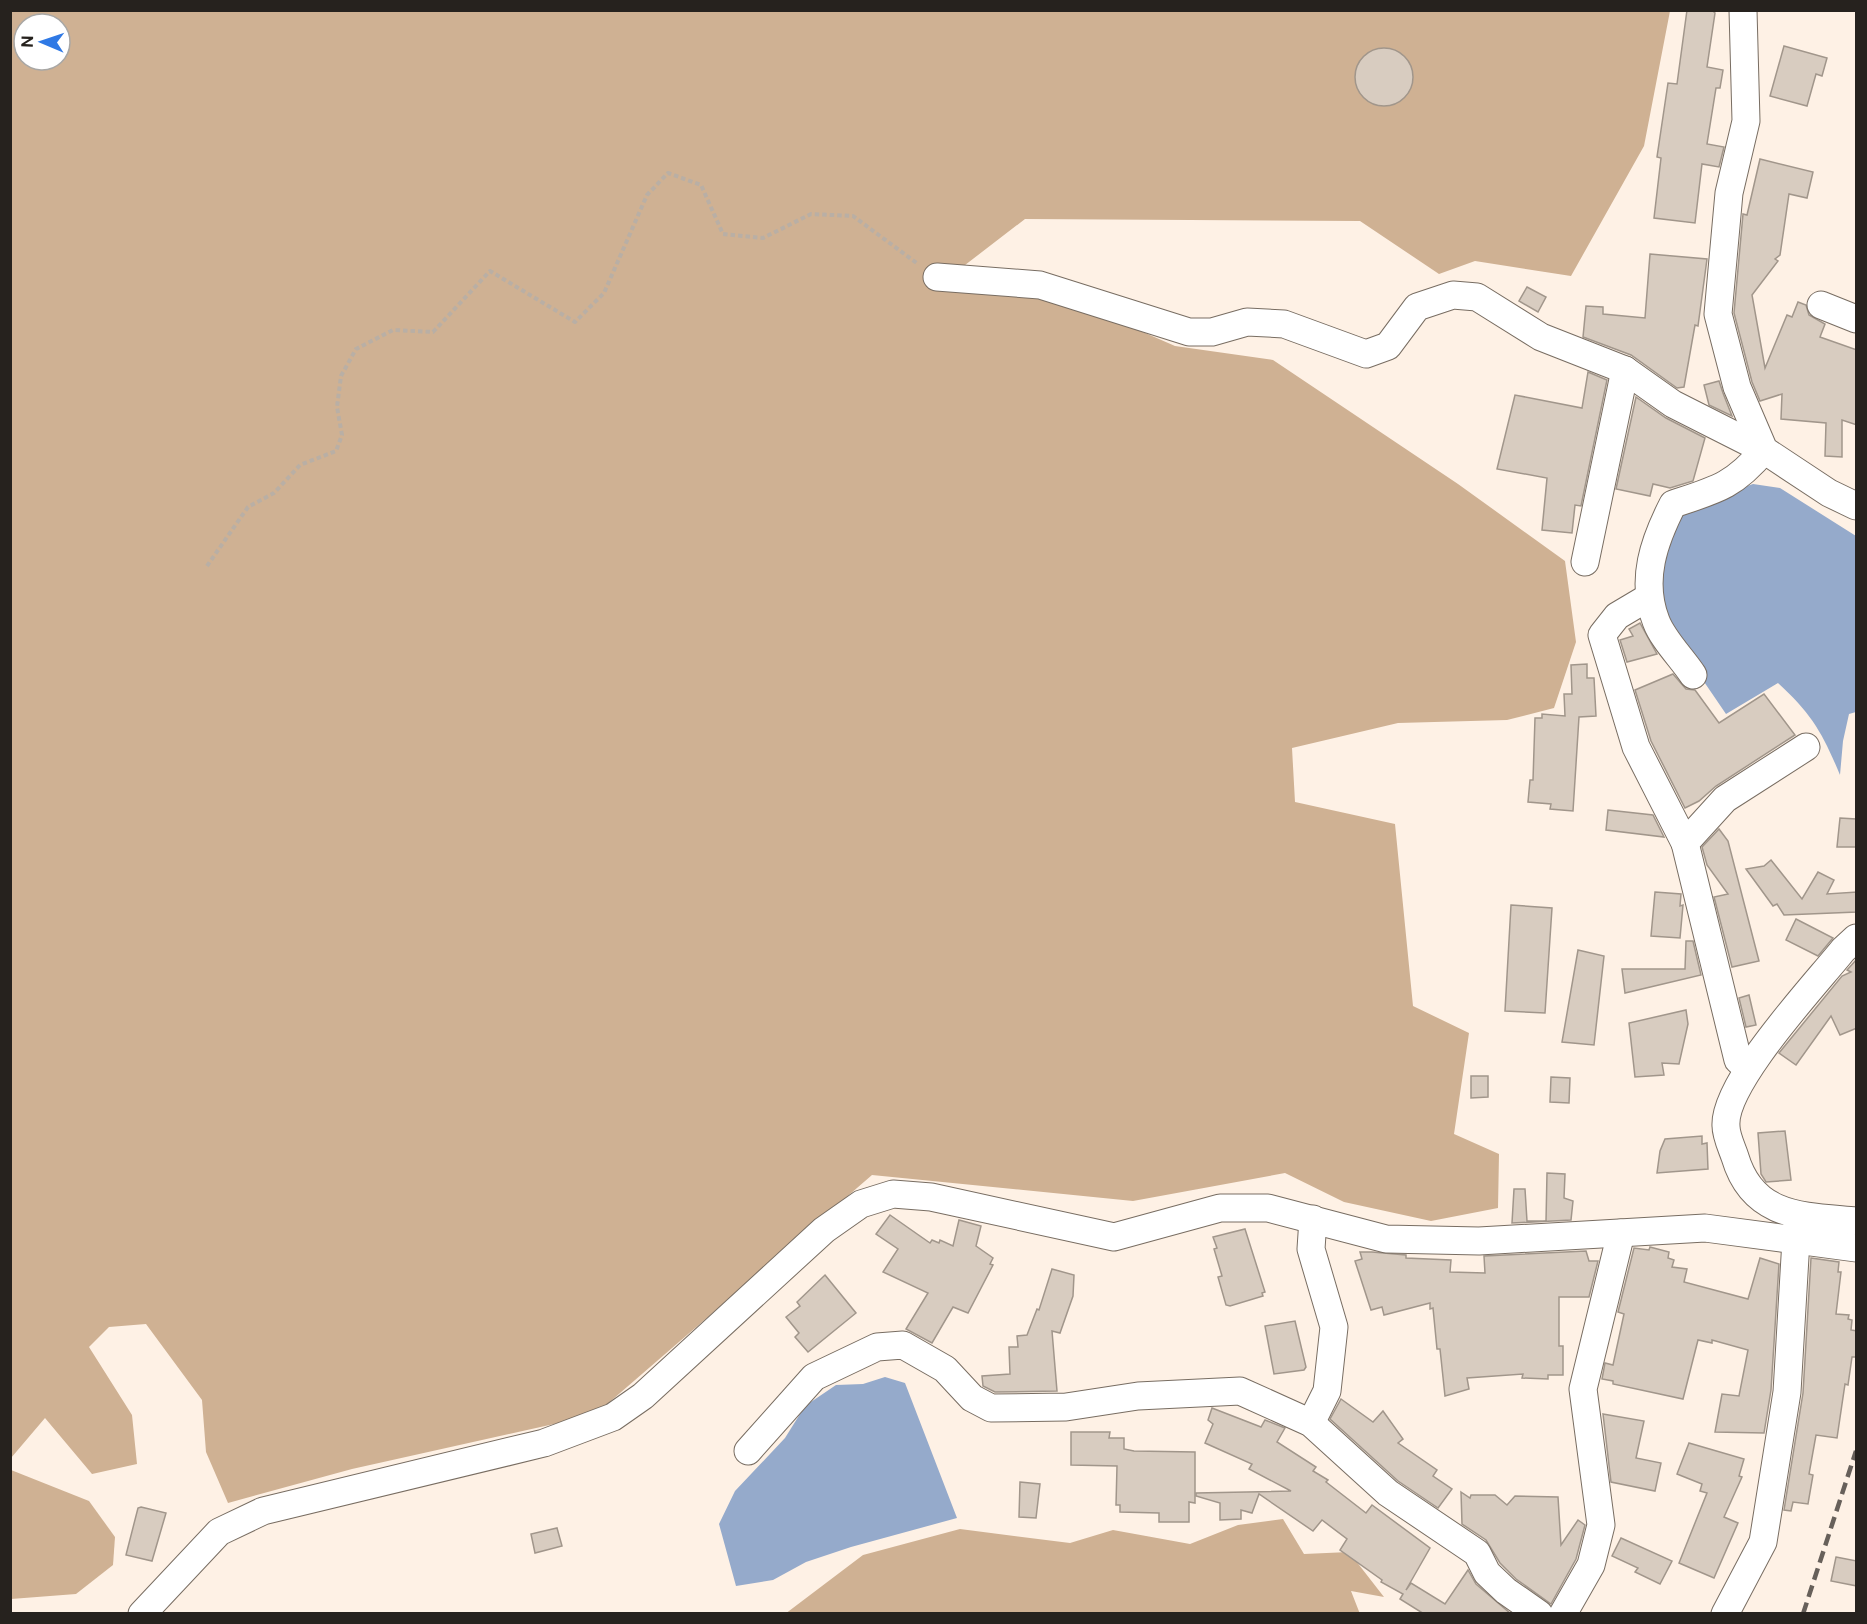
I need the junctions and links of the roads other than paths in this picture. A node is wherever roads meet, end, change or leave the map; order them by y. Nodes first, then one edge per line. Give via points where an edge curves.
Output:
1 (1743, 10) edge
2 (937, 277) road end
3 (1821, 305) dead end
4 (1857, 319) edge
5 (1625, 370) junction
6 (1764, 450) junction
7 (1857, 506) edge
8 (1585, 562) dead end
9 (1649, 597) junction
10 (1694, 675) dead end
11 (1806, 747) dead end
12 (1686, 843) junction
13 (1857, 938) edge
14 (1748, 1069) junction
15 (1313, 1219) junction
16 (1857, 1221) edge
17 (1797, 1228) junction
18 (1621, 1233) junction
19 (1857, 1248) edge
20 (1311, 1424) junction
21 (748, 1451) dead end
22 (142, 1614) edge
23 (1539, 1614) edge
24 (1563, 1614) edge
25 (1725, 1614) edge

1 - 6 street via 1746,121 1729,193 1718,314 1737,387
2 - 5 street via 1040,285 1189,332 1212,332 1247,322 1284,324 1366,354 1388,346 1417,307 1453,295 1477,297 1540,337
3 - 4 street
5 - 6 street via 1673,404
5 - 8 street
6 - 7 street via 1829,493
6 - 9 street via 1745,473 1727,484 1673,504 1657,536 1650,564
9 - 10 street via 1656,623
9 - 12 street via 1617,616 1602,634 1636,747
11 - 12 street via 1725,799
12 - 14 street via 1738,1060
13 - 14 street via 1843,950
14 - 17 street via 1725,1126 1746,1184
15 - 18 street via 1386,1239 1479,1241
15 - 20 street via 1311,1249 1334,1327 1327,1391
15 - 22 street via 1268,1208 1221,1208 1114,1237 931,1197 893,1194 861,1204 824,1230 643,1396 613,1417 544,1443 263,1511 219,1532
16 - 17 street
17 - 18 street
17 - 19 street
17 - 25 street via 1787,1392 1764,1542
18 - 24 street via 1583,1389 1601,1525 1592,1565
20 - 21 street via 1240,1391 1138,1396 1066,1407 991,1408 972,1398 945,1370 903,1345 877,1347 814,1377
20 - 23 street via 1388,1493 1477,1553 1487,1573

